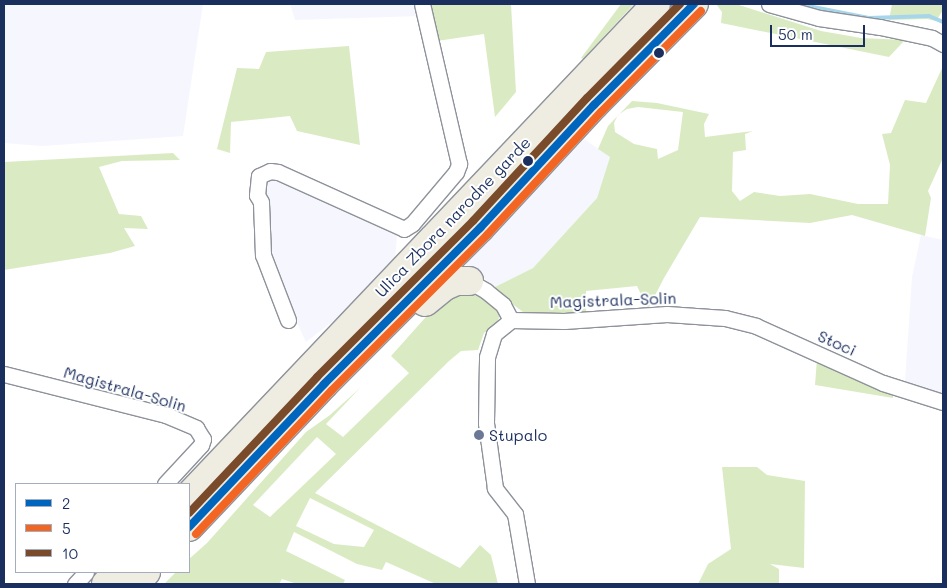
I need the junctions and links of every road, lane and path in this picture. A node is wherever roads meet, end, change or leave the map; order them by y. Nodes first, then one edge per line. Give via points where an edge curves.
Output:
1 (422, 4) edge
2 (656, 4) edge
3 (694, 4) edge
4 (770, 4) edge
5 (943, 44) edge
6 (469, 281) joint
7 (396, 315) junction
8 (716, 317) joint
9 (288, 320) dead end
10 (510, 320) junction
11 (4, 374) edge
12 (943, 402) edge
13 (166, 483) edge
14 (190, 495) edge
15 (190, 526) edge
16 (85, 573) edge
17 (116, 573) edge
18 (145, 573) edge
19 (75, 584) edge
20 (106, 584) edge
21 (134, 584) edge
22 (527, 584) edge

1 - 9 street via 459,164 456,172 408,228 400,228 278,172 270,171 258,176 262,255
2 - 14 highway, Ulica Zbora narodne garde
3 - 7 highway, Ulica Zbora narodne garde
4 - 5 street via 819,18 932,38
6 - 7 highway via 456,281 445,286 429,300
6 - 10 street via 503,305
7 - 15 highway, Ulica Zbora narodne garde via 324,384
8 - 10 street, Magistrala-Solin via 667,314 586,320
8 - 12 street, Stoci via 756,326 883,383
10 - 22 street via 494,334 487,357 486,423 496,488 514,514
11 - 13 street, Magistrala-Solin via 166,415 196,428 202,439 201,445
16 - 19 street
17 - 20 highway
18 - 21 highway

